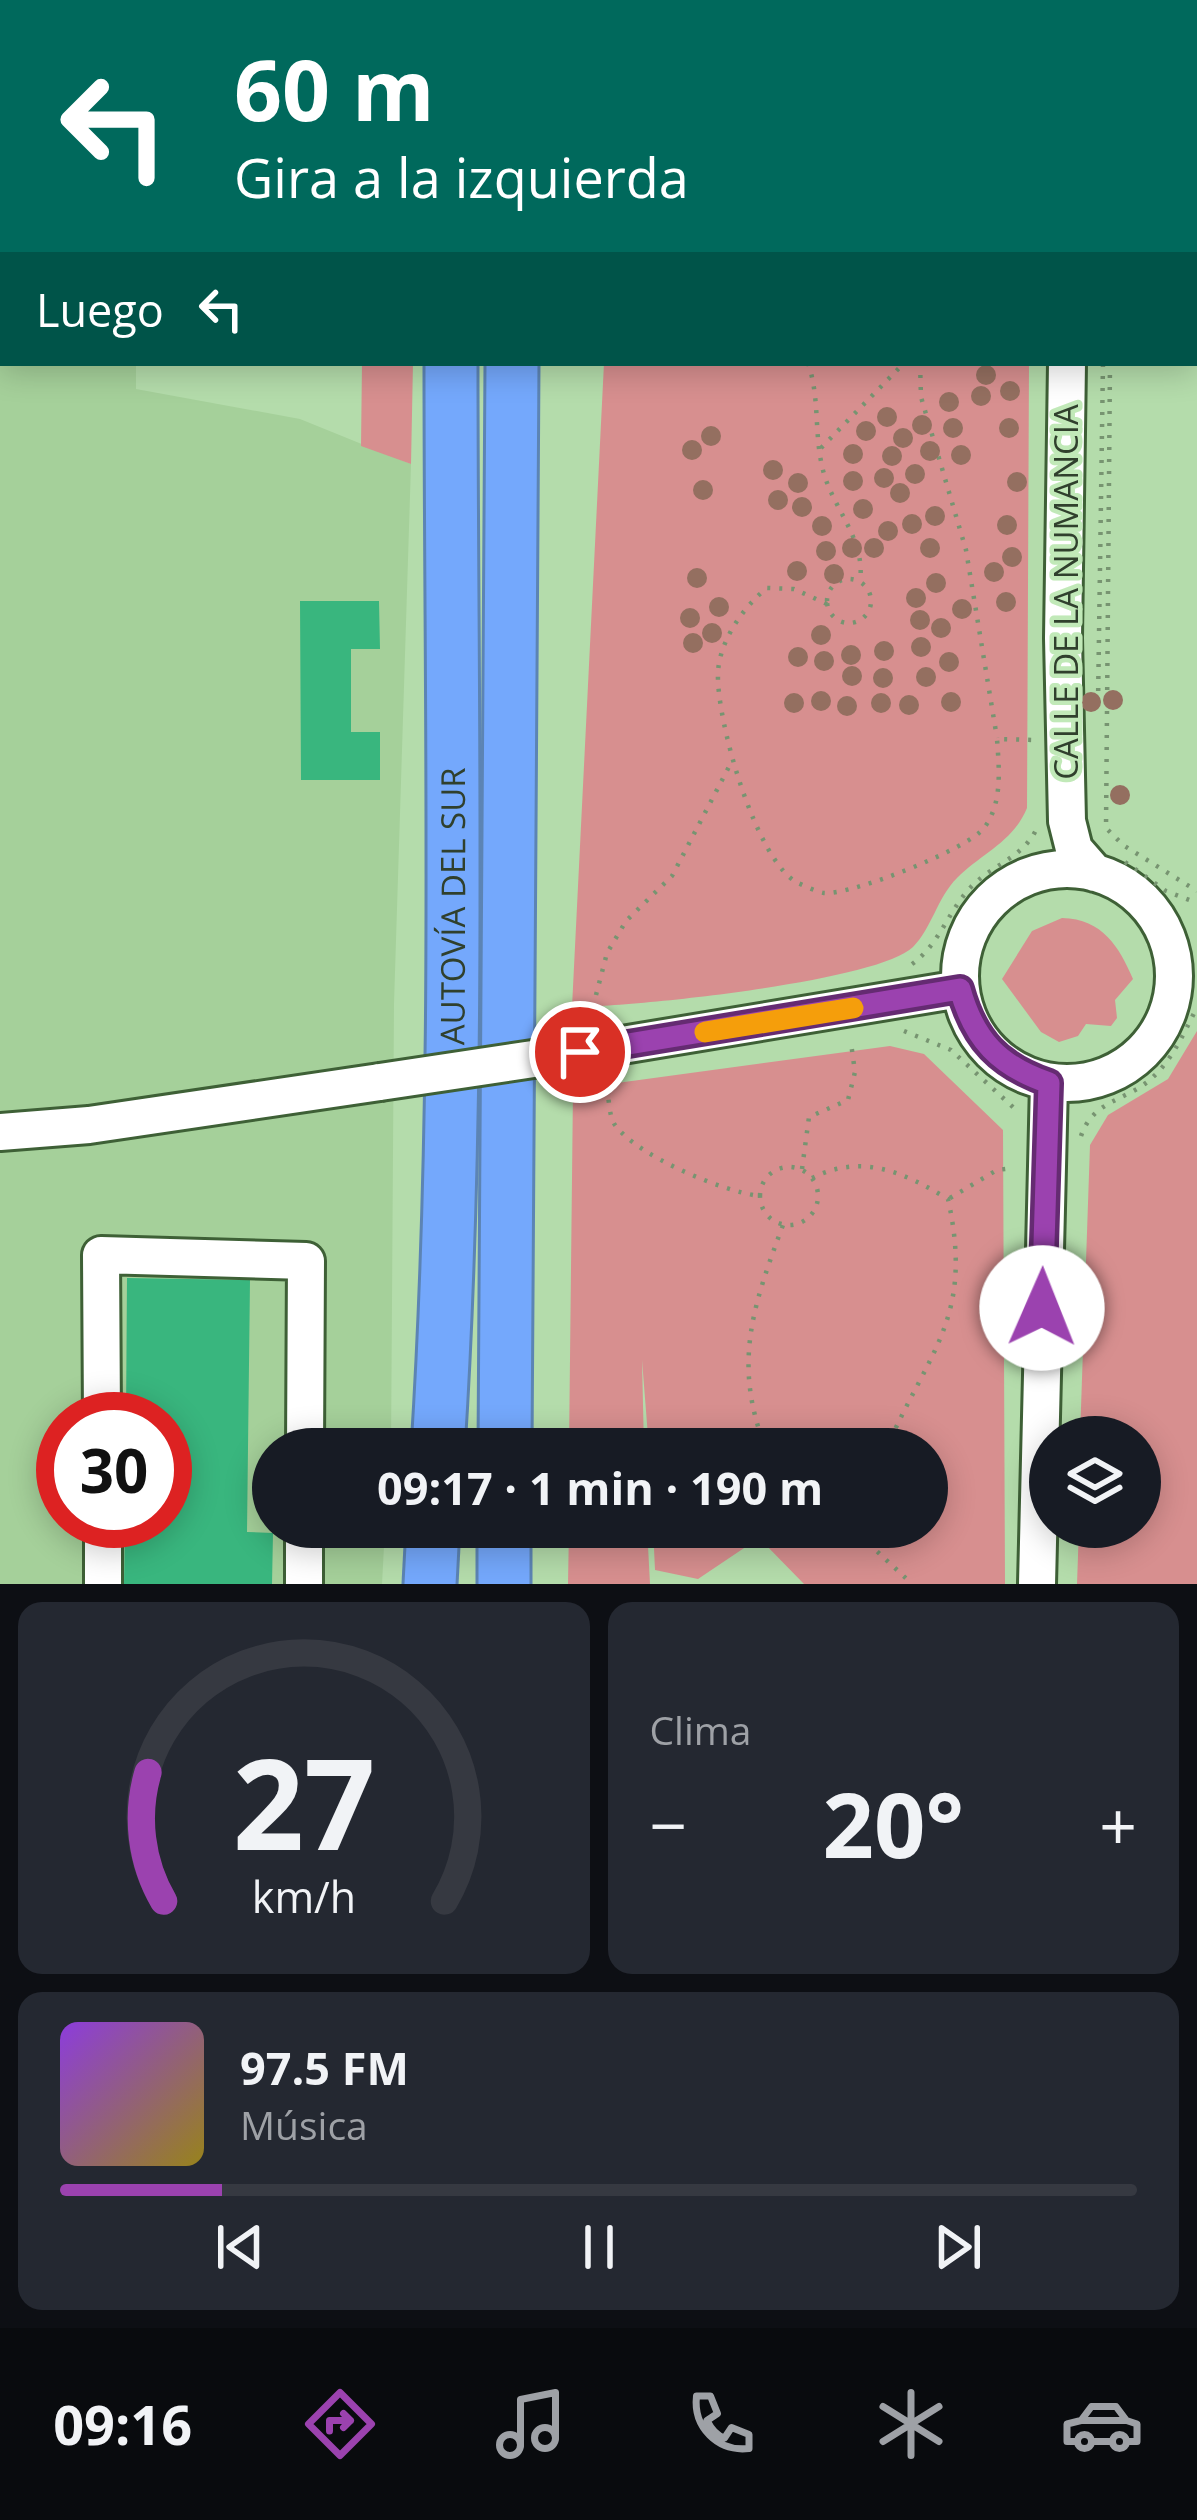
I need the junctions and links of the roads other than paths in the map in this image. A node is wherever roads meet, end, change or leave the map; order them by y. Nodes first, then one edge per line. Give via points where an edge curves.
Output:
1 (451, 366) edge
2 (512, 366) edge
3 (1067, 366) edge
4 (1067, 813) junction
5 (1106, 865) junction
6 (1038, 873) junction
7 (1156, 915) junction
8 (1197, 929) edge
9 (1197, 972) edge
10 (960, 989) junction
11 (1184, 1006) edge
12 (1049, 1083) junction
13 (0, 1132) edge
14 (102, 1392) edge
15 (305, 1428) edge
16 (443, 1428) edge
17 (505, 1428) edge
18 (103, 1548) edge
19 (304, 1548) edge
20 (432, 1548) edge
21 (445, 1548) edge
22 (504, 1548) edge
23 (103, 1584) edge
24 (304, 1584) edge
25 (430, 1584) edge
26 (445, 1584) edge
27 (504, 1584) edge
28 (1036, 1584) edge

1 - 16 highway, AUTOVÍA DEL SUR
2 - 17 highway, AUTOVÍA DEL SUR
3 - 4 street, CALLE DE LA NUMANCIA
4 - 5 street, CALLE DE LA NUMANCIA via 1074,849
4 - 6 street, CALLE DE LA NUMANCIA
5 - 6 street
5 - 7 street
6 - 10 street via 1010,885 978,917 961,959
7 - 8 street
7 - 11 street
9 - 11 street
10 - 12 street via 969,1022 989,1050 1016,1072
10 - 13 street, bridge via 380,1082
11 - 12 street via 1138,1058 1111,1075
12 - 28 street
14 - 15 street via 101,1255 306,1261
18 - 23 street
19 - 24 street
20 - 25 highway
21 - 26 highway
22 - 27 highway

